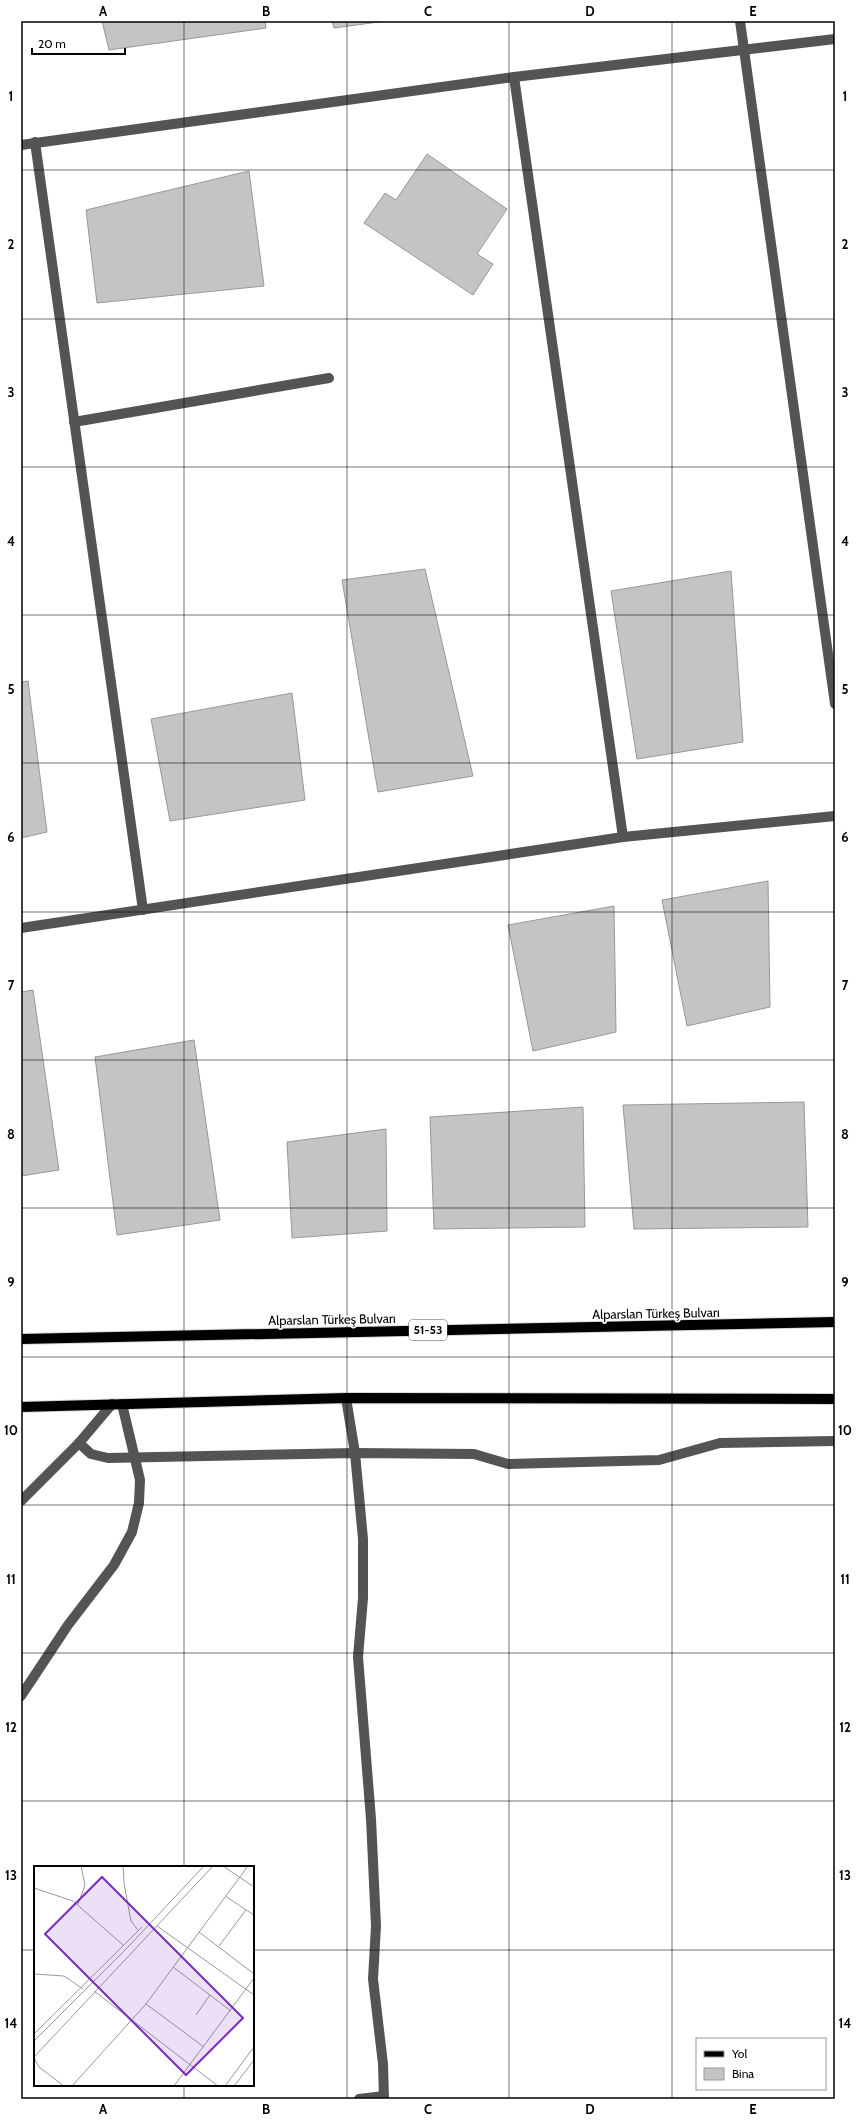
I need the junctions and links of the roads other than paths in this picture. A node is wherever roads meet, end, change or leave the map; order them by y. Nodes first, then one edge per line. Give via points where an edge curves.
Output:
1 (740, 21) edge
2 (835, 40) edge
3 (744, 51) junction
4 (514, 77) junction
5 (35, 142) junction
6 (21, 144) edge
7 (329, 378) dead end
8 (74, 422) junction
9 (835, 704) edge
10 (835, 816) edge
11 (623, 837) junction
12 (143, 910) junction
13 (21, 928) edge
14 (835, 1322) edge
15 (21, 1339) edge
16 (346, 1398) junction
17 (835, 1399) edge
18 (117, 1404) junction
19 (21, 1407) edge
20 (835, 1441) edge
21 (79, 1443) junction
22 (355, 1453) junction
23 (134, 1458) junction
24 (21, 1501) edge
25 (21, 1696) edge
26 (384, 2098) edge
27 (360, 2099) edge

1 - 3 street
2 - 3 street
3 - 4 street
3 - 9 street
4 - 5 street
4 - 11 street
5 - 6 street
5 - 8 street
7 - 8 street
8 - 12 street
10 - 11 street
11 - 12 street
12 - 13 street
14 - 15 main road, Alparslan Türkeş Bulvarı / 51-53
16 - 17 main road
16 - 18 main road
16 - 22 street
18 - 19 main road
18 - 21 street
18 - 23 street
20 - 22 street via 720,1444 659,1460 508,1464 474,1454
21 - 23 street via 91,1454 108,1458
21 - 24 street
22 - 23 street
22 - 26 street via 363,1539 363,1598 358,1657 371,1819 375,1910 373,1979 383,2064
23 - 25 street via 140,1480 139,1503 132,1532 114,1565 68,1625
26 - 27 street

